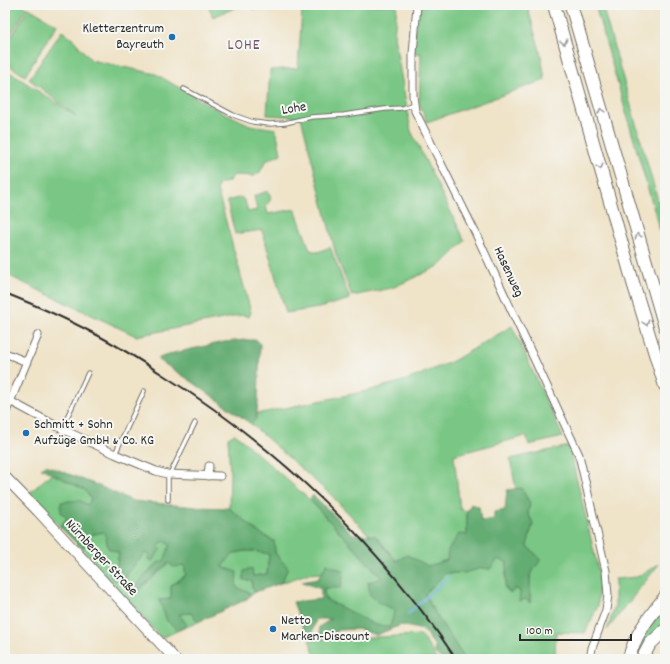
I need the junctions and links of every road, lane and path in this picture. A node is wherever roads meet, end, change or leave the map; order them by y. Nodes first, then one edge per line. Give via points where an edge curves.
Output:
1 (417, 5) edge
2 (554, 5) edge
3 (571, 5) edge
4 (184, 89) dead end
5 (414, 104) junction
6 (665, 327) edge
7 (38, 335) dead end
8 (5, 353) edge
9 (26, 362) junction
10 (88, 373) dead end
11 (665, 386) edge
12 (144, 391) dead end
13 (10, 401) junction
14 (5, 414) edge
15 (195, 423) dead end
16 (62, 429) junction
17 (115, 454) junction
18 (209, 466) dead end
19 (169, 474) junction
20 (208, 476) junction
21 (220, 476) dead end
22 (5, 477) edge
23 (168, 500) dead end
24 (665, 597) edge
25 (665, 630) edge
26 (665, 656) edge
27 (175, 659) edge
28 (590, 659) edge
29 (629, 659) edge
30 (642, 659) edge
31 (663, 659) edge

1 - 5 street, Hasenweg via 412,96
2 -> 11 highway
6 -> 3 highway
4 - 5 lane, Lohe via 233,115 269,124 402,108
5 - 28 street, Hasenweg via 415,111 479,239 577,450 606,571 608,595 606,610
7 - 9 street
8 - 9 street
9 - 13 street
10 - 16 lane
12 - 17 lane
13 - 14 street
13 - 16 street
15 - 19 lane
16 - 17 street
17 - 19 street
18 - 20 street
19 - 20 street
19 - 23 lane
20 - 21 street
22 - 27 main road, Nürnberger Straße
24 - 29 highway via 642,628
25 - 30 highway via 650,644
26 - 31 lane

